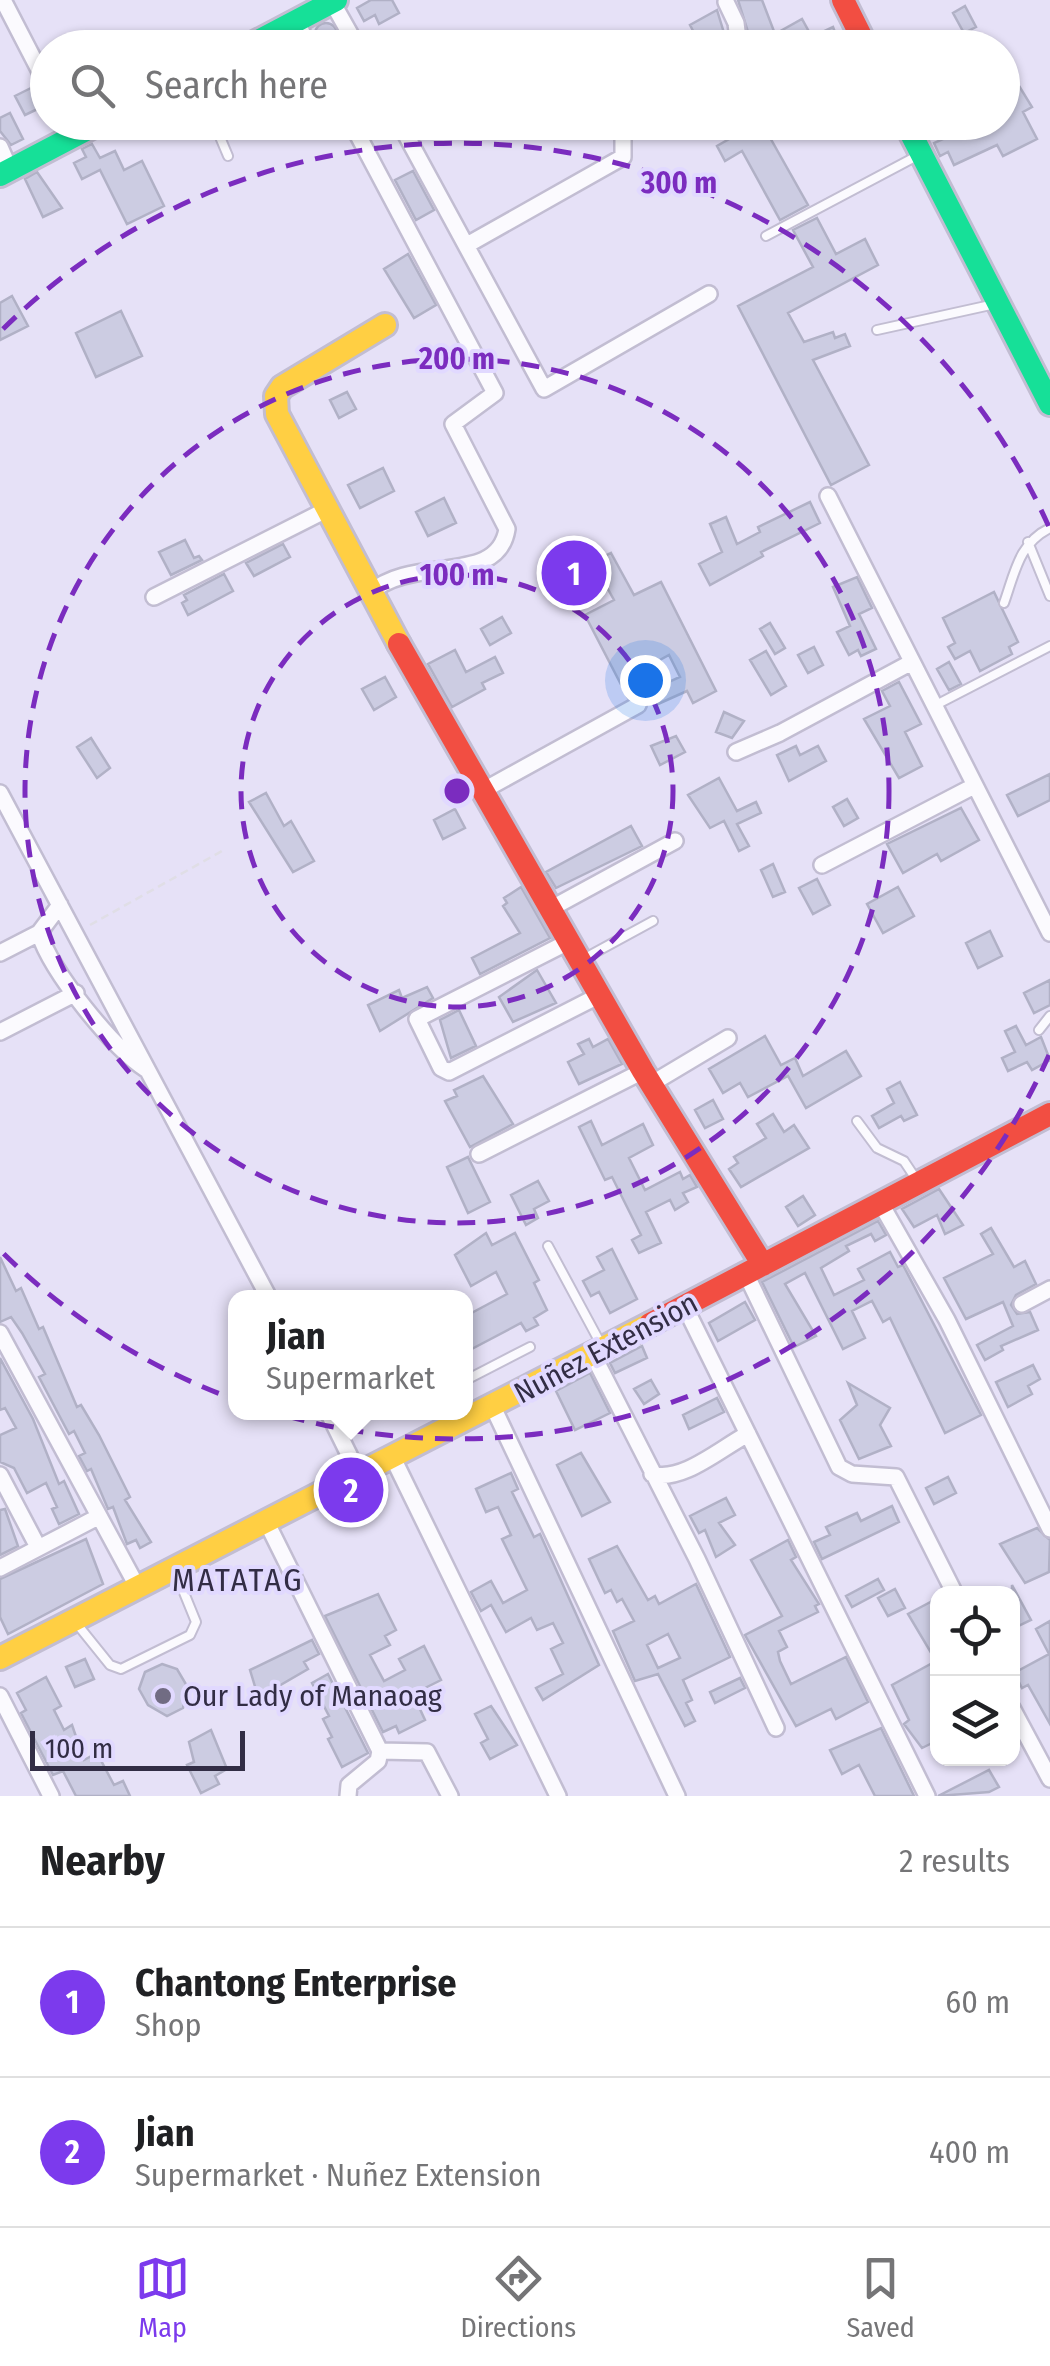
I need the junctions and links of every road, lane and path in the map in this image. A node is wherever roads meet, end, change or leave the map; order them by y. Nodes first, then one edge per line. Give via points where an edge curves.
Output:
1 (4, 0) edge
2 (842, 0) edge
3 (333, 1) edge
4 (726, 2) edge
5 (296, 21) junction
6 (279, 30) edge
7 (301, 30) edge
8 (348, 30) edge
9 (737, 30) edge
10 (855, 30) edge
11 (30, 51) edge
12 (54, 140) edge
13 (221, 140) edge
14 (360, 140) edge
15 (409, 140) edge
16 (623, 140) edge
17 (914, 140) edge
18 (0, 147) edge
19 (921, 154) junction
20 (228, 156) dead end
21 (5, 172) edge
22 (766, 236) dead end
23 (467, 246) junction
24 (709, 294) dead end
25 (998, 303) junction
26 (385, 325) dead end
27 (877, 330) dead end
28 (1050, 404) edge
29 (828, 496) dead end
30 (326, 510) junction
31 (1050, 528) edge
32 (1028, 542) junction
33 (370, 594) junction
34 (1050, 596) edge
35 (154, 597) dead end
36 (1004, 603) dead end
37 (1050, 646) edge
38 (912, 662) junction
39 (638, 705) dead end
40 (933, 706) junction
41 (736, 752) dead end
42 (974, 786) junction
43 (484, 790) junction
44 (0, 794) edge
45 (676, 841) dead end
46 (222, 851) dead end
47 (822, 865) dead end
48 (60, 905) junction
49 (550, 909) junction
50 (653, 921) dead end
51 (75, 932) junction
52 (1050, 932) edge
53 (39, 934) junction
54 (575, 950) junction
55 (0, 953) edge
56 (76, 993) junction
57 (600, 994) junction
58 (1050, 1016) edge
59 (1040, 1030) dead end
60 (0, 1032) edge
61 (728, 1038) dead end
62 (152, 1074) junction
63 (647, 1077) junction
64 (1050, 1114) edge
65 (857, 1121) dead end
66 (479, 1154) dead end
67 (919, 1184) junction
68 (881, 1204) junction
69 (548, 1246) dead end
70 (754, 1270) junction
71 (1050, 1289) edge
72 (265, 1290) edge
73 (1022, 1304) dead end
74 (686, 1307) junction
75 (0, 1333) edge
76 (530, 1347) dead end
77 (598, 1352) junction
78 (473, 1376) edge
79 (493, 1407) junction
80 (473, 1413) edge
81 (332, 1420) edge
82 (453, 1420) edge
83 (748, 1434) junction
84 (393, 1458) junction
85 (652, 1474) junction
86 (360, 1476) junction
87 (2, 1485) edge
88 (98, 1516) junction
89 (267, 1523) junction
90 (1050, 1529) edge
91 (38, 1546) junction
92 (0, 1568) edge
93 (175, 1569) junction
94 (951, 1586) edge
95 (138, 1588) junction
96 (74, 1620) junction
97 (0, 1658) edge
98 (0, 1696) edge
99 (1020, 1723) edge
100 (776, 1728) dead end
101 (380, 1752) junction
102 (1050, 1779) edge
103 (51, 1796) edge
104 (348, 1796) edge
105 (450, 1796) edge
106 (558, 1796) edge
107 (676, 1796) edge
108 (927, 1796) edge

1 - 11 street
2 - 10 street
3 - 5 street
3 - 8 street
4 - 9 street
5 - 6 street
5 - 7 street
12 - 21 street
13 - 20 lane
14 - 33 street via 494,393 453,424 507,529 500,550 483,563 418,570
15 - 23 street
16 - 23 street via 623,157
17 - 19 street
18 - 21 street
19 - 22 lane
19 - 25 street
23 - 24 street via 544,390
25 - 27 lane
25 - 28 street
26 - 30 street via 298,375 276,396 277,414
29 - 38 street
30 - 33 street
30 - 35 street
31 - 32 lane
32 - 34 lane
32 - 36 lane
33 - 43 street
37 - 40 lane
38 - 40 street
38 - 41 street
39 - 43 street
40 - 42 street
42 - 47 street
42 - 52 street
43 - 49 street
44 - 48 street
45 - 49 street
46 - 51 path
48 - 51 street
48 - 53 street
49 - 54 street
50 - 54 lane
51 - 62 street
53 - 55 street
53 - 56 street
54 - 57 street
54 - 57 street via 418,1019 441,1068 449,1072
56 - 60 street
56 - 62 street via 130,1058
57 - 63 street
58 - 59 lane
61 - 63 street
62 - 72 street
63 - 66 street
63 - 70 street
64 - 67 street, Nuñez Extension
65 - 67 lane via 878,1148 907,1164
67 - 68 street, Nuñez Extension
68 - 70 street, Nuñez Extension
68 - 90 street via 948,1320
69 - 77 lane
70 - 74 street, Nuñez Extension
70 - 94 street via 839,1466 852,1474 896,1477
71 - 73 street
74 - 77 street, Nuñez Extension
74 - 83 street
75 - 88 street
76 - 78 lane
77 - 79 street, Nuñez Extension
77 - 85 street
79 - 80 street, Nuñez Extension
79 - 107 street
81 - 86 street
82 - 84 street, Nuñez Extension
83 - 85 street via 680,1473
83 - 108 street
84 - 86 street, Nuñez Extension
84 - 106 street
85 - 100 street
86 - 89 street, Nuñez Extension
87 - 91 street
88 - 91 street
88 - 95 street
89 - 93 street, Nuñez Extension
89 - 101 street
91 - 92 street
93 - 95 street, Nuñez Extension
93 - 96 lane via 197,1626 173,1644 117,1669
95 - 96 street, Nuñez Extension
96 - 97 street, Nuñez Extension
98 - 103 street
99 - 102 street
101 - 104 street via 372,1768 348,1785
101 - 105 street via 427,1752

